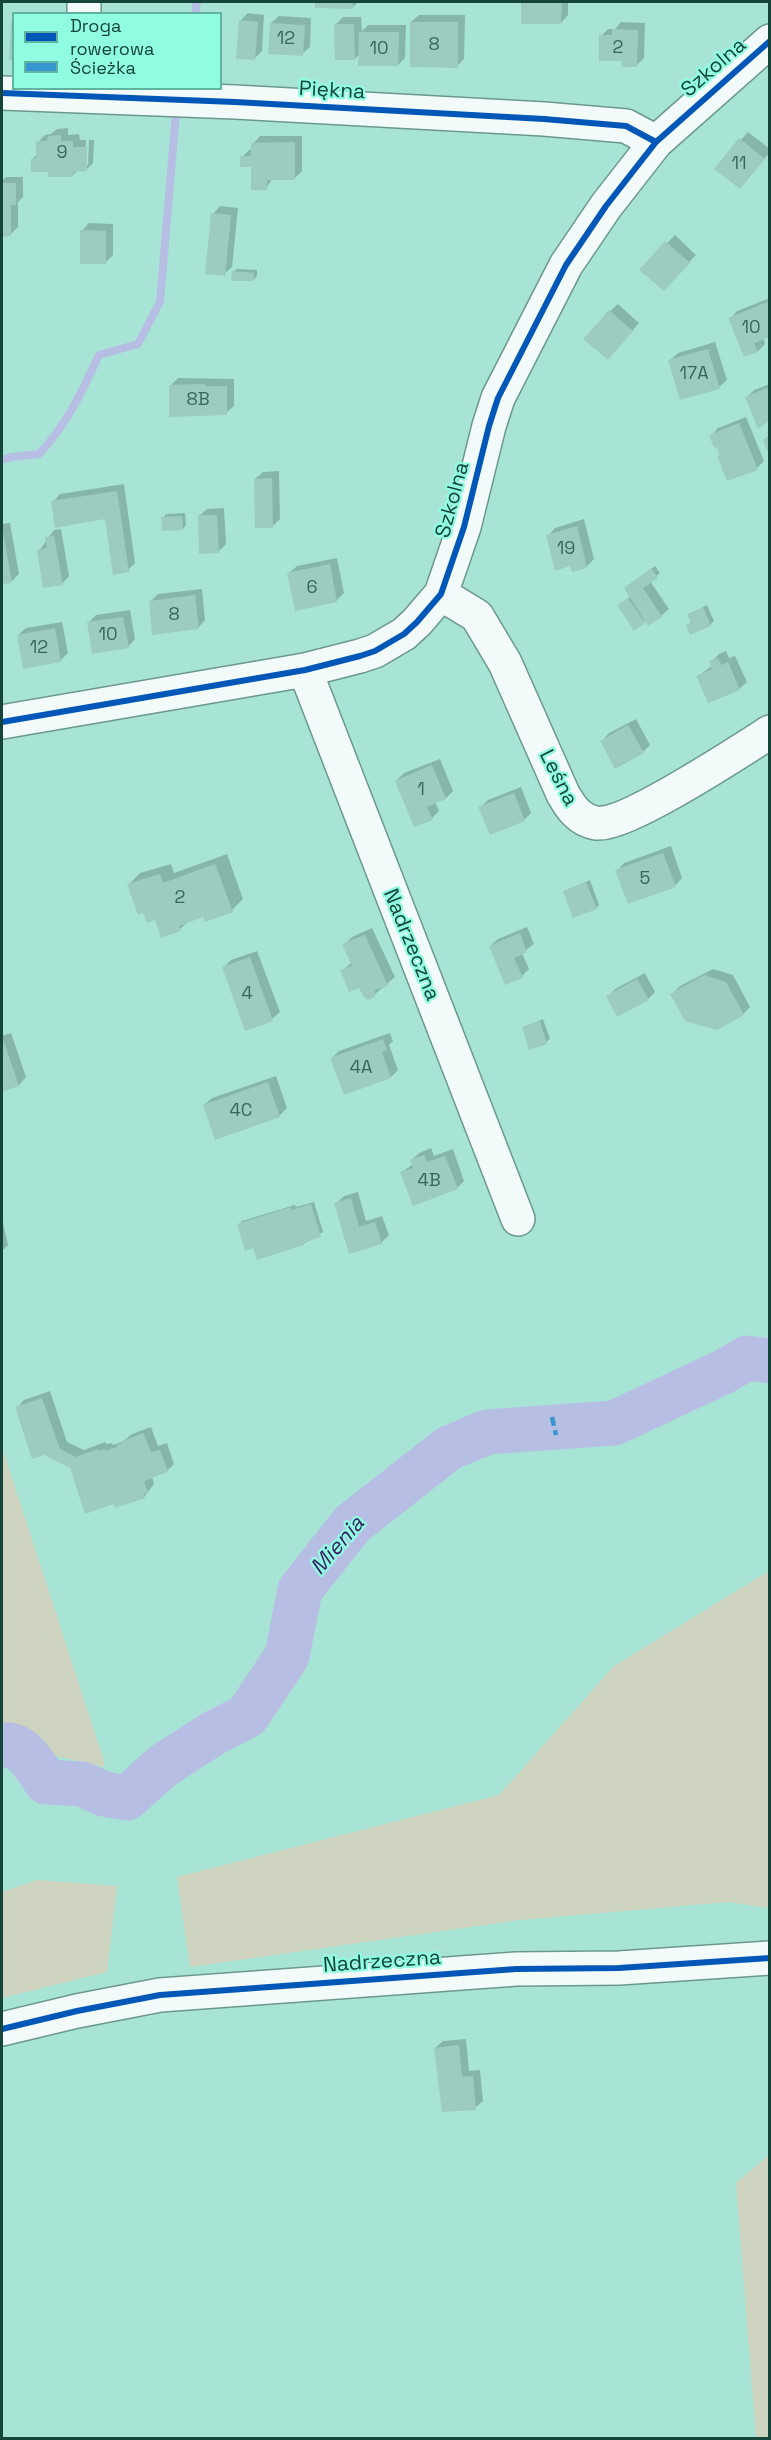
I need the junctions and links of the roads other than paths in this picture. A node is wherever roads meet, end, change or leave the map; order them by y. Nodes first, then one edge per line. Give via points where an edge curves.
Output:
1 (770, 41) edge
2 (2, 93) edge
3 (83, 93) edge
4 (656, 142) junction
5 (441, 594) junction
6 (305, 670) junction
7 (2, 722) edge
8 (770, 732) edge
9 (518, 1219) dead end
10 (770, 1958) edge
11 (2, 2030) edge

1 - 4 street, Szkolna
2 - 3 street, Piękna
3 - 4 street, Piękna via 556,120 626,126
4 - 5 street, Szkolna via 566,265 510,372 489,426 464,527
5 - 6 street, Szkolna via 417,622 390,643 360,656
5 - 8 street, Leśna via 477,615 505,663 563,794 581,818 598,823 641,809
6 - 7 street, Szkolna
6 - 9 street, Nadrzeczna
10 - 11 street, Nadrzeczna via 619,1968 516,1969 160,1995

